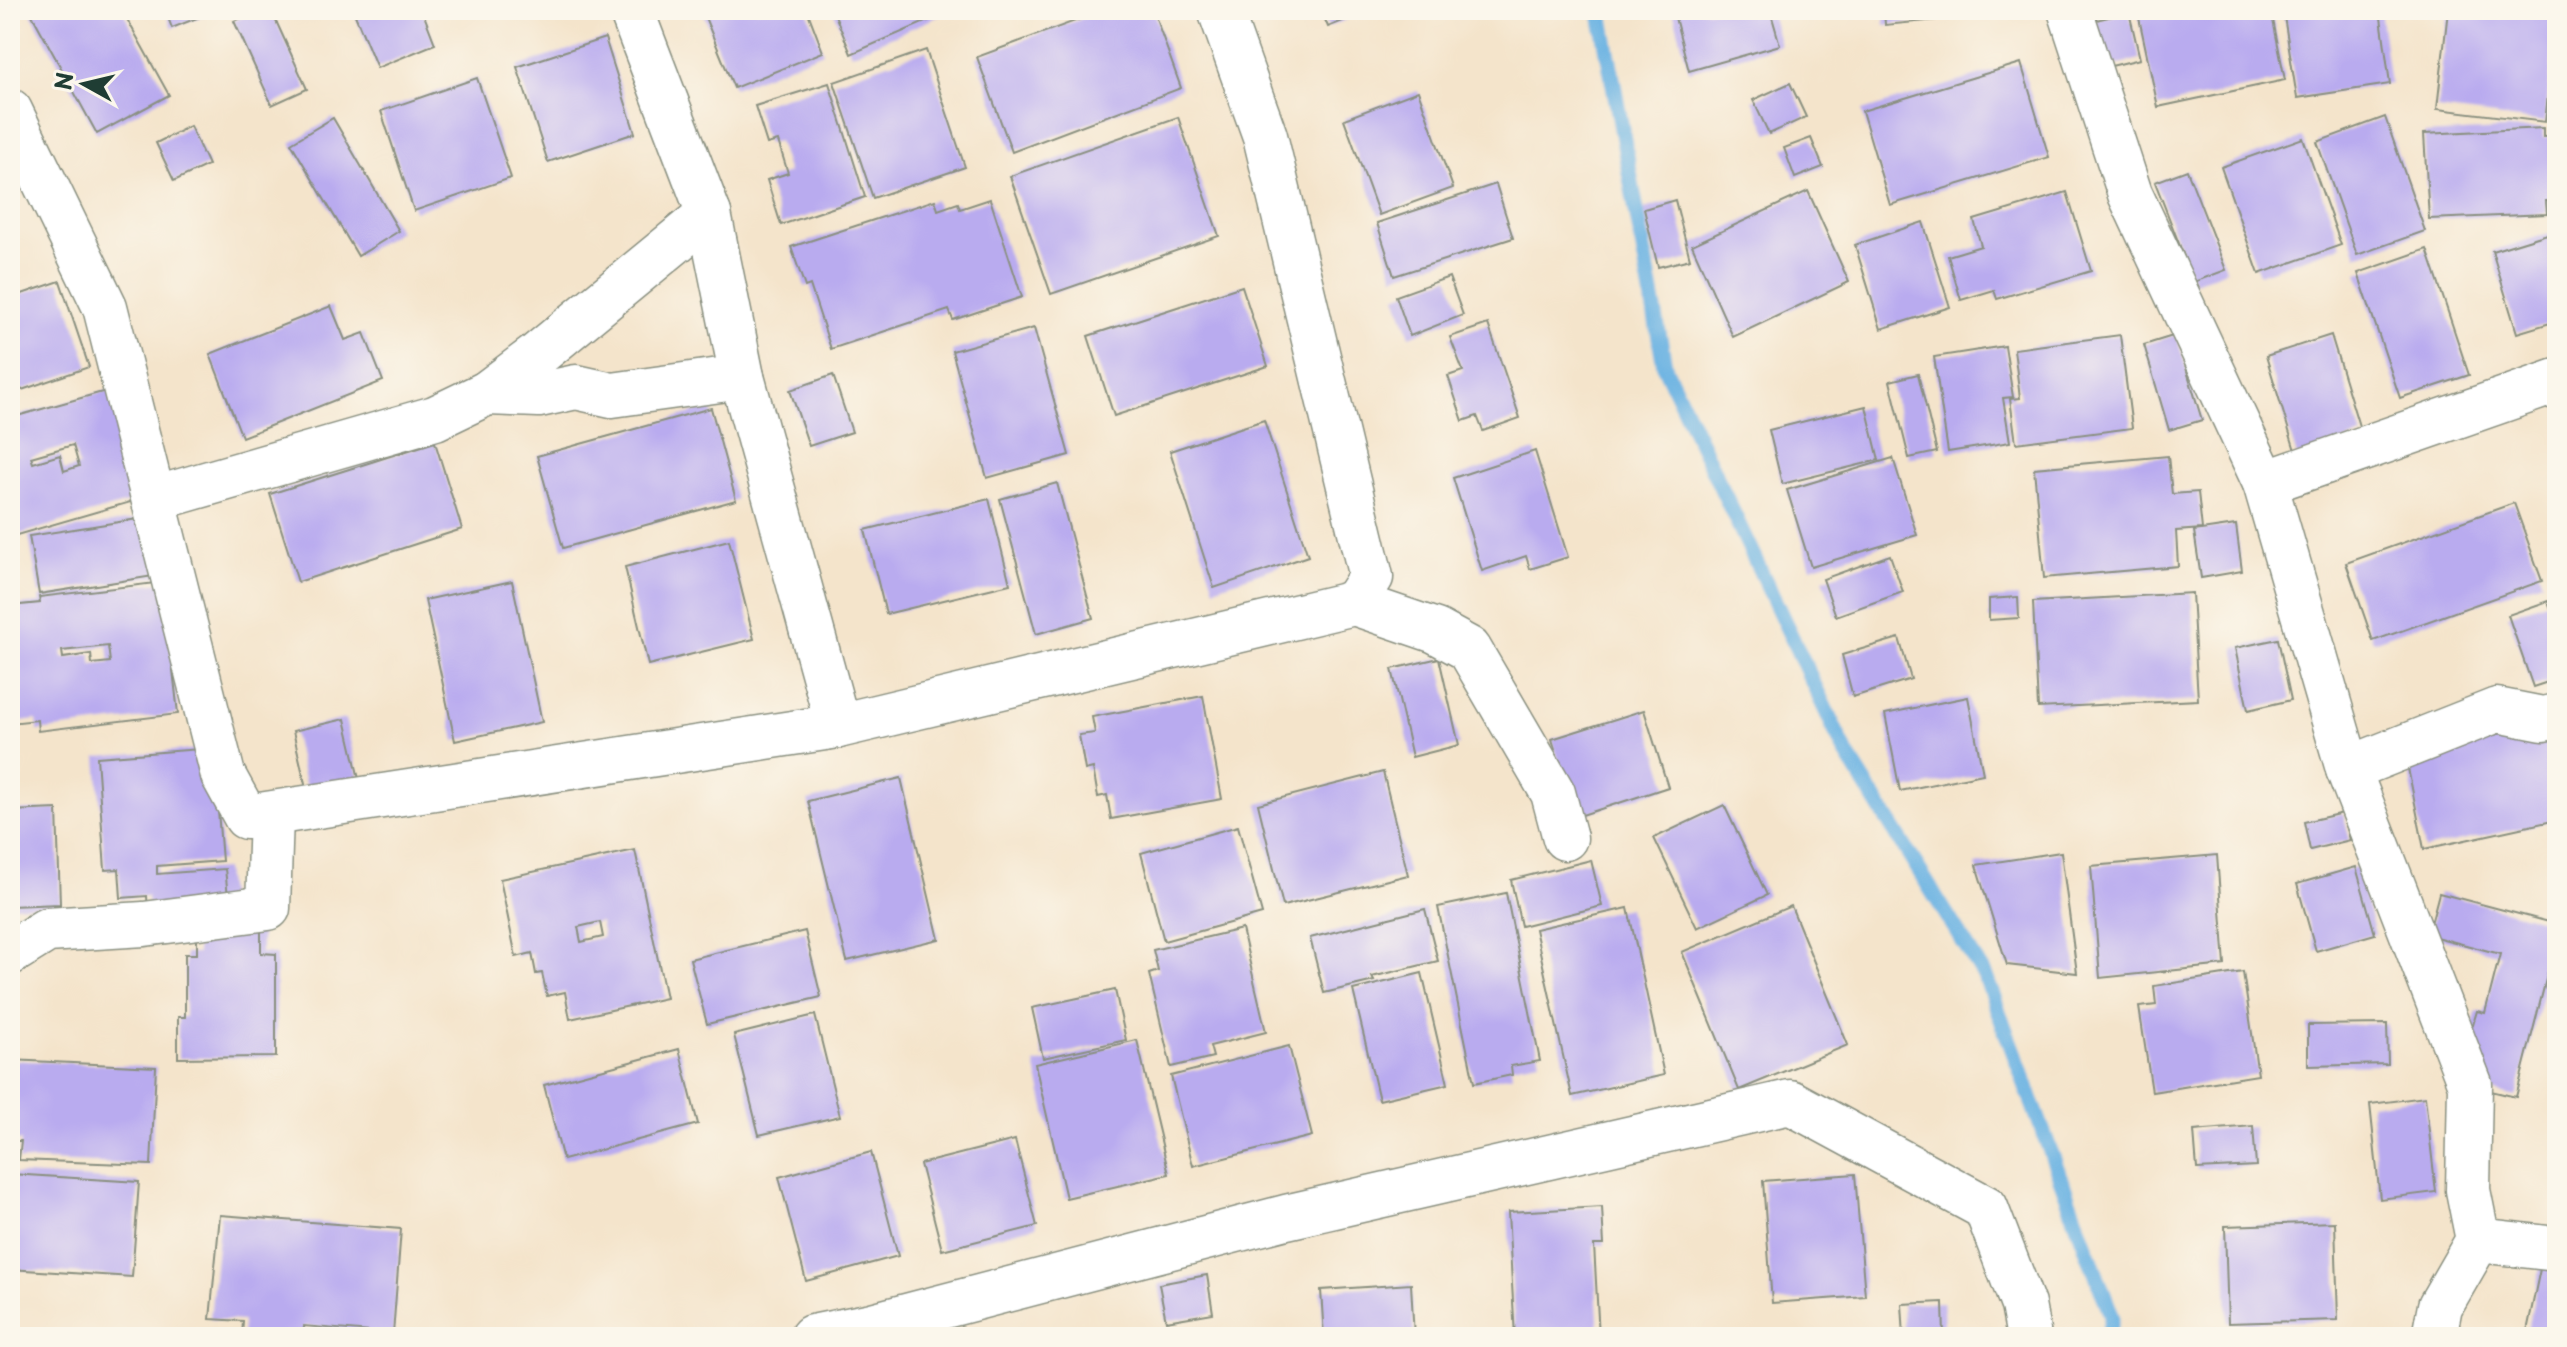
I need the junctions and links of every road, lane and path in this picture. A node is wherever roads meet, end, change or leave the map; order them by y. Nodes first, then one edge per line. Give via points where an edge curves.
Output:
1 (631, 10) edge
2 (1220, 10) edge
3 (2070, 10) edge
4 (10, 111) edge
5 (709, 214) junction
6 (742, 377) junction
7 (2557, 381) edge
8 (487, 393) junction
9 (2265, 483) junction
10 (154, 499) junction
11 (1354, 603) junction
12 (2557, 716) edge
13 (838, 726) junction
14 (2348, 769) junction
15 (271, 815) junction
16 (1565, 838) dead end
17 (10, 953) edge
18 (2478, 1240) junction
19 (2557, 1249) edge
20 (812, 1337) edge
21 (2029, 1337) edge
22 (2434, 1337) edge

1 - 5 street
2 - 11 street via 1265,136 1371,577
3 - 9 street via 2130,194
4 - 10 street via 105,307
5 - 6 street
5 - 8 street
6 - 8 street via 612,395 576,387 539,395
6 - 13 street
7 - 9 street
8 - 10 street via 435,418
9 - 14 street
10 - 15 street via 223,775 246,817
11 - 13 street
11 - 16 street via 1436,631 1469,649 1553,793
12 - 14 street via 2543,719 2497,710
13 - 15 street
14 - 18 street via 2470,1084 2468,1190
15 - 17 street via 268,908 47,930
18 - 19 street
18 - 22 street via 2440,1306
20 - 21 street via 1286,1217 1790,1102 1986,1208 2023,1305

